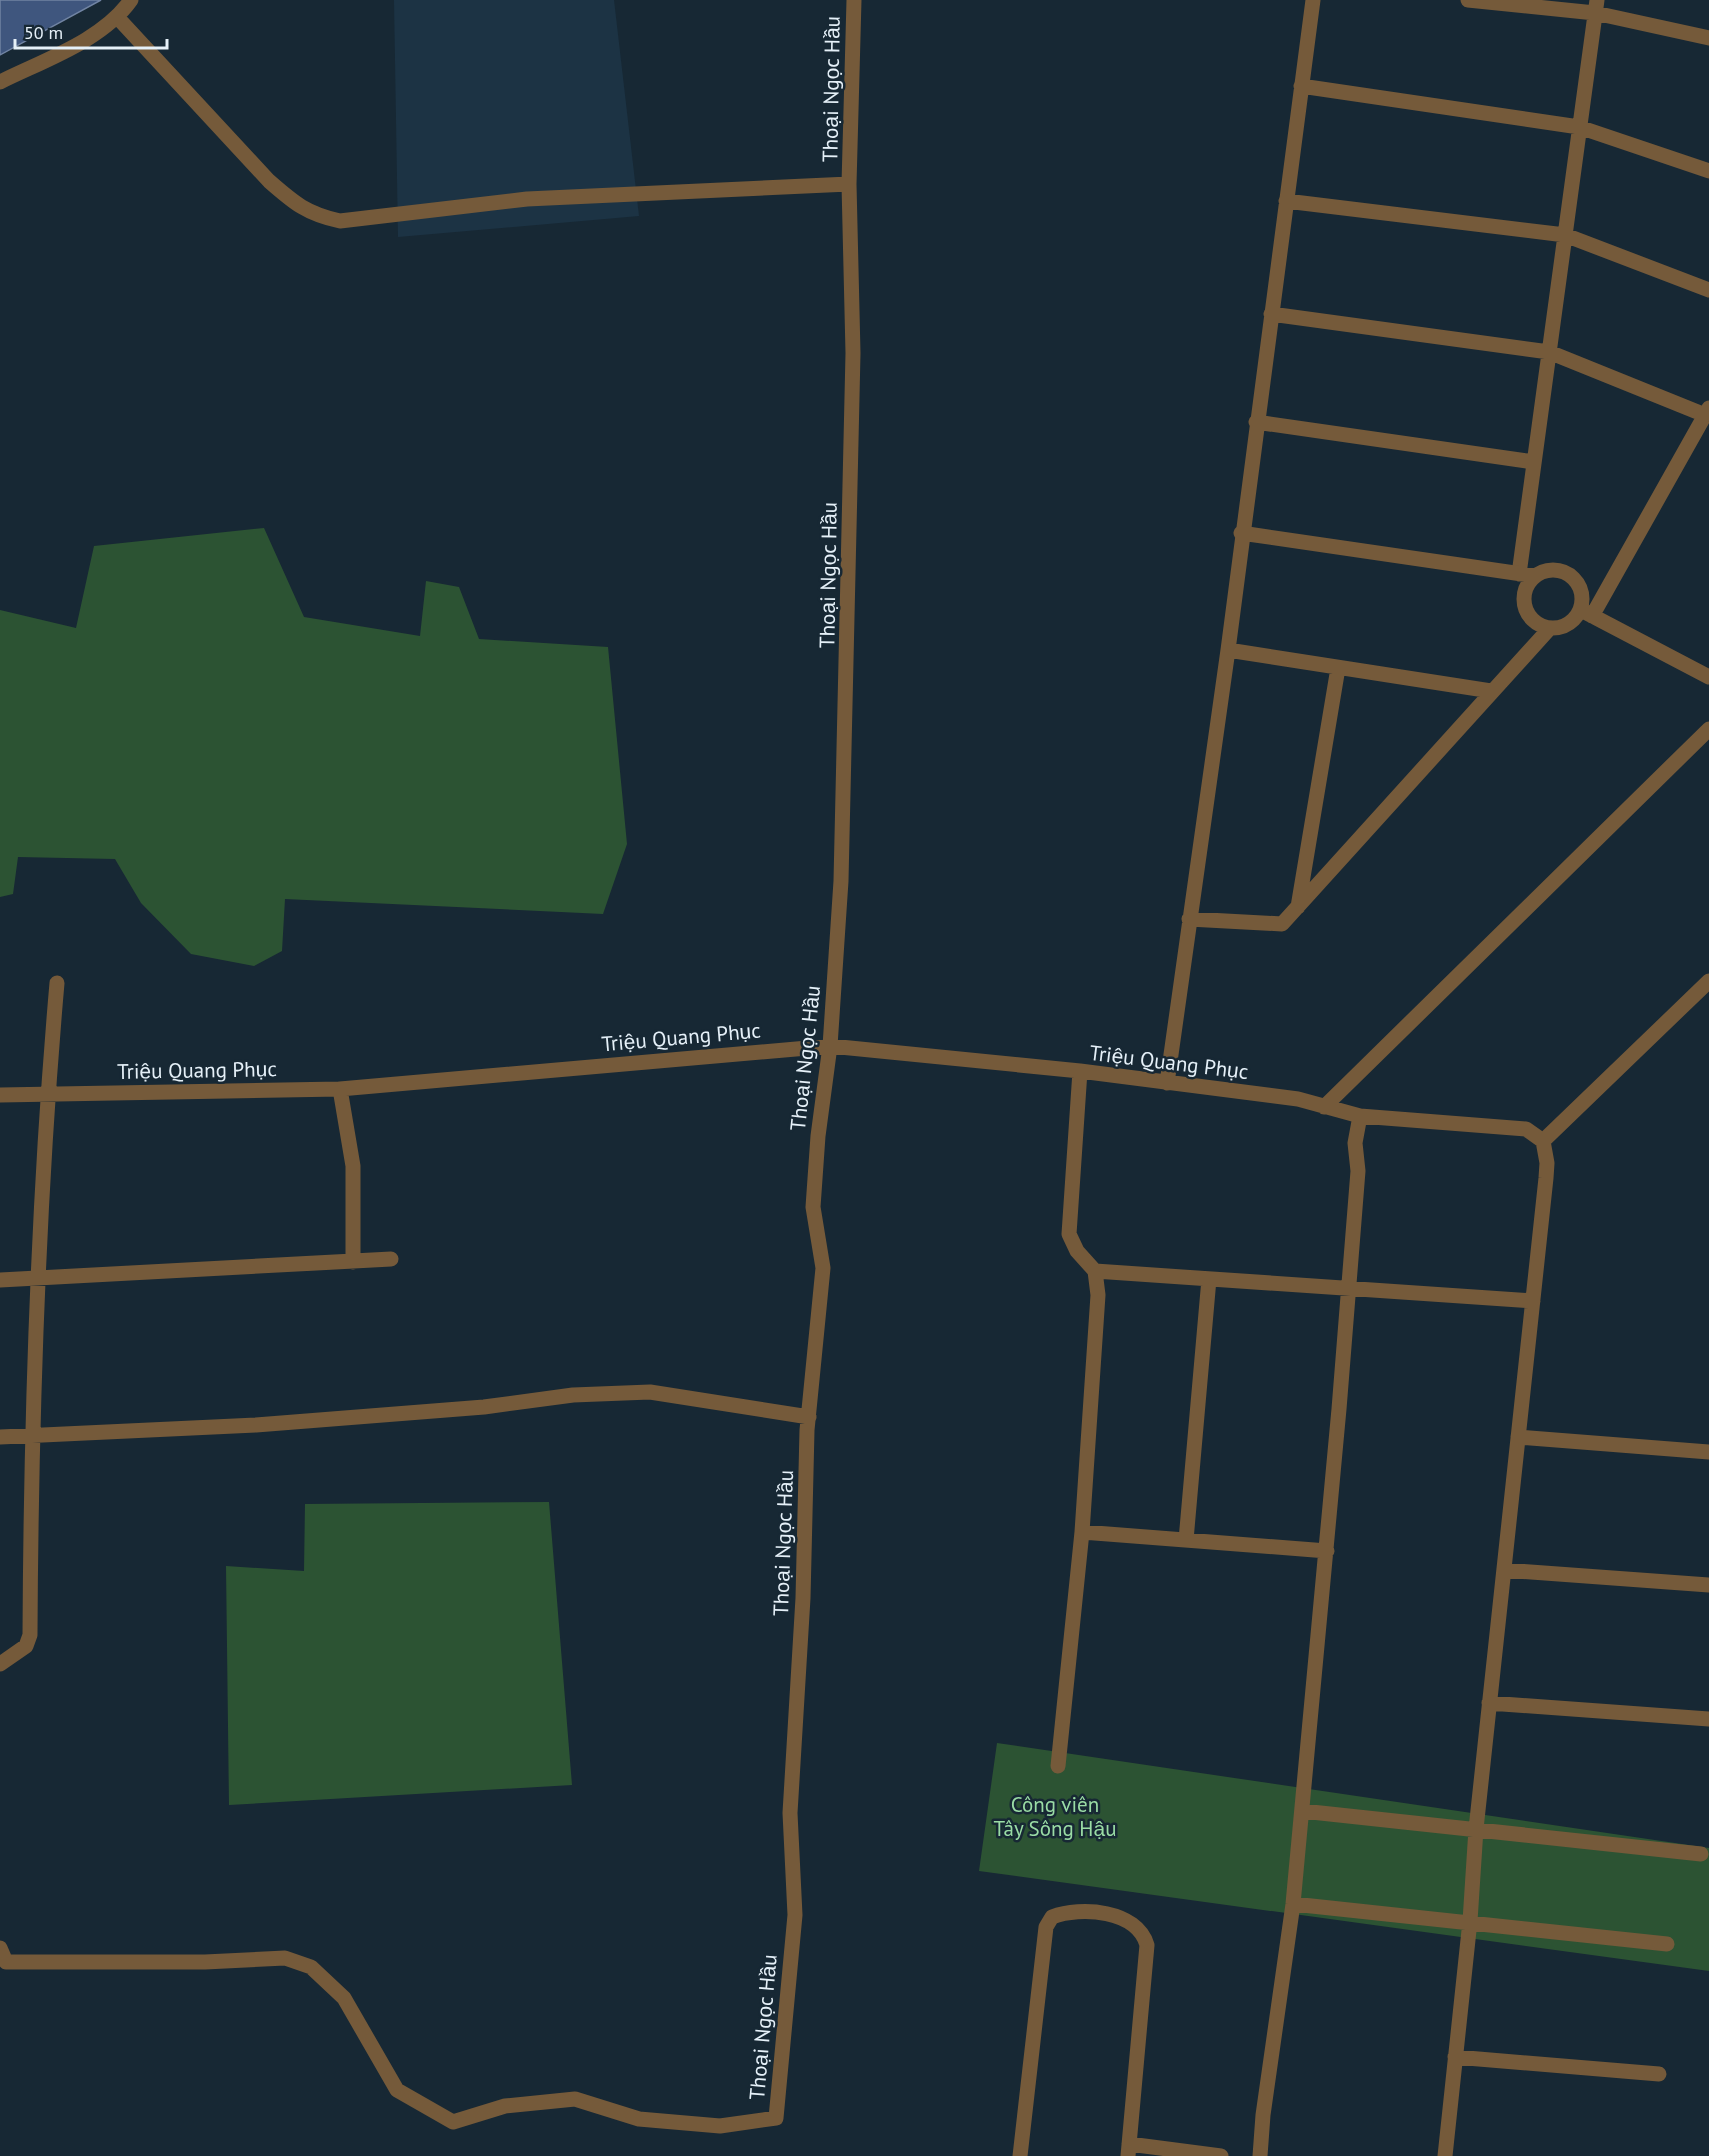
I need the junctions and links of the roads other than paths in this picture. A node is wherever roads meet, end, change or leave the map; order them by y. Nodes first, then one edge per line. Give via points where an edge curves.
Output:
1 (131, 0) edge
2 (854, 0) edge
3 (1313, 0) edge
4 (1468, 0) edge
5 (1596, 7) edge
6 (118, 18) junction
7 (1709, 38) edge
8 (0, 82) edge
9 (1301, 86) junction
10 (1579, 127) junction
11 (1709, 171) edge
12 (849, 184) junction
13 (1286, 201) junction
14 (1565, 235) junction
15 (1709, 290) edge
16 (1270, 314) junction
17 (1549, 352) junction
18 (1707, 412) edge
19 (1256, 422) junction
20 (1534, 462) junction
21 (1241, 534) junction
22 (1519, 574) junction
23 (1535, 576) junction
24 (1586, 613) junction
25 (1550, 628) junction
26 (1228, 650) junction
27 (1338, 668) junction
28 (1709, 677) edge
29 (1491, 691) junction
30 (1709, 729) edge
31 (1298, 907) junction
32 (1190, 919) junction
33 (1709, 981) edge
34 (57, 983) dead end
35 (830, 1046) junction
36 (1080, 1071) junction
37 (1167, 1083) junction
38 (340, 1089) junction
39 (47, 1093) junction
40 (0, 1095) edge
41 (1324, 1107) junction
42 (1360, 1116) junction
43 (1543, 1141) junction
44 (391, 1259) dead end
45 (353, 1262) junction
46 (1095, 1271) junction
47 (40, 1278) junction
48 (1209, 1279) junction
49 (0, 1280) edge
50 (1349, 1288) junction
51 (1533, 1301) junction
52 (808, 1417) junction
53 (31, 1436) junction
54 (0, 1437) edge
55 (1518, 1437) junction
56 (1709, 1452) edge
57 (1082, 1532) junction
58 (1186, 1540) junction
59 (1327, 1551) junction
60 (1504, 1570) junction
61 (1709, 1586) edge
62 (0, 1664) edge
63 (1489, 1703) junction
64 (1709, 1719) edge
65 (1058, 1766) dead end
66 (1302, 1811) junction
67 (1476, 1829) junction
68 (1701, 1854) dead end
69 (1293, 1904) junction
70 (1470, 1921) junction
71 (1667, 1944) dead end
72 (0, 1948) edge
73 (1455, 2057) junction
74 (1659, 2074) dead end
75 (1129, 2150) edge
76 (1020, 2156) edge
77 (1221, 2156) edge
78 (1260, 2156) edge
79 (1445, 2156) edge

1 - 6 street
2 - 12 street, Thoại Ngọc Hầu
3 - 9 street
4 - 5 street
5 - 7 street
5 - 10 street
6 - 8 street via 78,44
6 - 12 street via 293,203 315,215 340,221 526,199
9 - 10 street
9 - 13 street
10 - 11 street
10 - 14 street
12 - 35 street, Thoại Ngọc Hầu via 853,353 847,703
13 - 14 street
13 - 16 street
14 - 15 street
14 - 17 street
16 - 17 street
16 - 19 street
17 - 18 street
17 - 20 street
18 - 24 street
19 - 20 street
19 - 21 street
20 - 22 street
21 - 22 street
21 - 26 street
22 - 23 street
23 - 24 street via 1553,570 1571,576 1581,592
23 - 25 street via 1524,593 1527,612 1540,626
24 - 25 street via 1569,624
24 - 28 street
25 - 29 street
26 - 27 street
26 - 32 street
27 - 29 street
27 - 31 street
29 - 31 street
30 - 41 street
31 - 32 street via 1282,924
32 - 37 street
33 - 43 street
34 - 39 street
35 - 36 street, Triệu Quang Phục
35 - 38 street, Triệu Quang Phục
35 - 52 street, Thoại Ngọc Hầu via 813,1208 823,1268
36 - 37 street, Triệu Quang Phục
36 - 46 street via 1069,1234 1077,1251
37 - 41 street, Triệu Quang Phục via 1298,1099
38 - 39 street, Triệu Quang Phục
38 - 45 street via 353,1166
39 - 40 street, Triệu Quang Phục
39 - 47 street
41 - 42 street, Triệu Quang Phục
42 - 43 street, Triệu Quang Phục via 1526,1130
42 - 50 street via 1355,1143 1358,1171
43 - 51 street via 1547,1163
44 - 45 street
45 - 47 street
46 - 48 street
46 - 57 street via 1098,1295
47 - 49 street
47 - 53 street
48 - 50 street
48 - 58 street
50 - 51 street
50 - 59 street
51 - 55 street
52 - 53 street via 650,1392 573,1395 484,1407 256,1425
52 - 72 street, Thoại Ngọc Hầu via 790,1813 795,1915 776,2118 720,2126 639,2119 575,2099 505,2106 453,2122 397,2090 344,1998 311,1967 285,1958 6,1962
53 - 54 street
53 - 62 street via 30,1635 26,1646
55 - 56 street
55 - 60 street
57 - 58 street
57 - 65 street
58 - 59 street
59 - 66 street
60 - 61 street
60 - 63 street
63 - 64 street
63 - 67 street
66 - 67 street
66 - 69 street
67 - 68 street
67 - 70 street
69 - 70 street
69 - 78 street
70 - 71 street
70 - 73 street
73 - 74 street
73 - 79 street
75 - 76 street via 1147,1945 1144,1934 1124,1918 1077,1911 1052,1917 1046,1927
75 - 77 street

